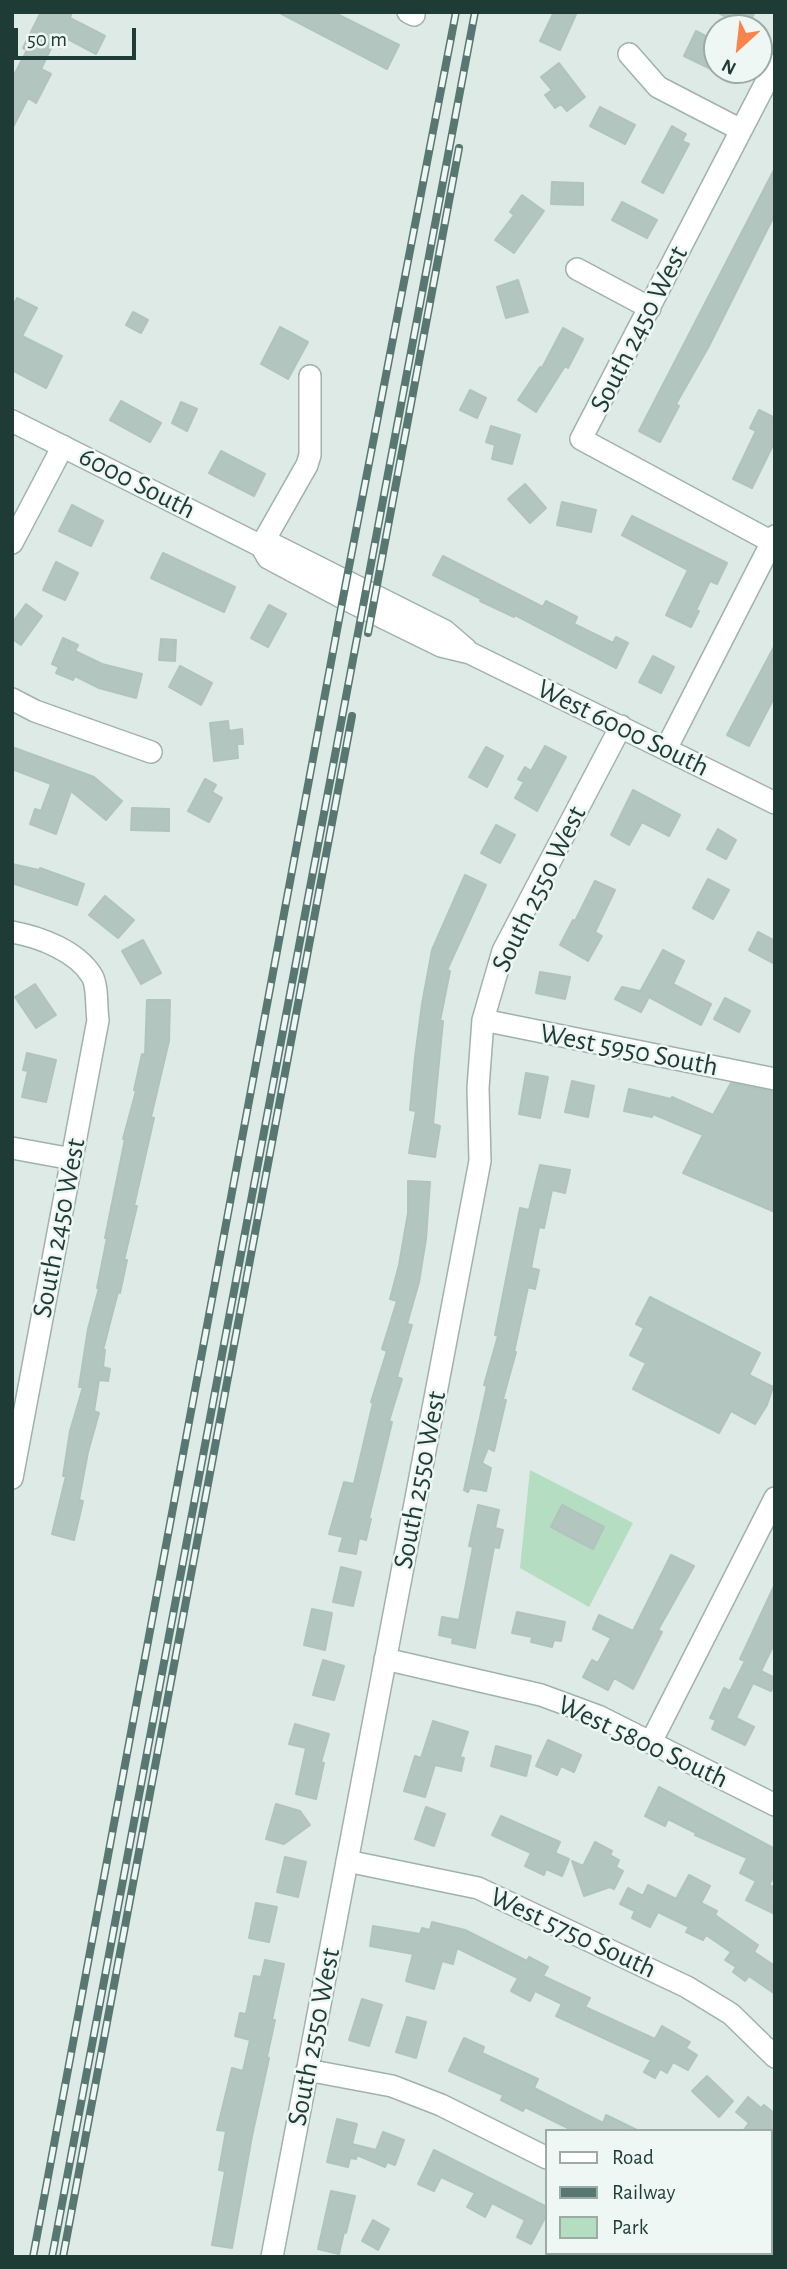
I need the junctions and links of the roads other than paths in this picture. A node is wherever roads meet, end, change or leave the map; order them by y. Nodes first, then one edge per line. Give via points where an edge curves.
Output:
1 (629, 54) dead end
2 (775, 65) edge
3 (741, 130) junction
4 (577, 269) dead end
5 (649, 307) junction
6 (310, 376) dead end
7 (12, 421) edge
8 (63, 446) junction
9 (773, 539) edge
10 (12, 543) edge
11 (261, 546) junction
12 (373, 604) joint
13 (12, 699) edge
14 (621, 726) junction
15 (666, 749) junction
16 (151, 752) dead end
17 (775, 803) edge
18 (12, 932) edge
19 (483, 1020) junction
20 (775, 1079) edge
21 (12, 1149) edge
22 (72, 1159) junction
23 (20, 1387) edge
24 (12, 1478) edge
25 (775, 1498) edge
26 (385, 1659) junction
27 (651, 1742) junction
28 (775, 1805) edge
29 (347, 1861) junction
30 (775, 2057) edge
31 (307, 2070) junction
32 (546, 2158) edge
33 (272, 2257) edge

1 - 3 street via 658,87
2 - 3 street, South 2450 West
3 - 5 street, South 2450 West
4 - 5 street
5 - 9 street, South 2450 West via 581,439
6 - 11 street via 307,465
7 - 8 street, 6000 South
8 - 10 street
8 - 11 street, 6000 South
9 - 15 street
11 - 12 street, 6000 South via 268,558
12 - 14 street, West 6000 South via 441,646 470,653
13 - 16 street
14 - 15 street, West 6000 South
14 - 19 street, South 2550 West via 503,951
15 - 17 street, West 6000 South
18 - 22 street, South 2450 West via 34,936 68,953 93,977 98,1020
19 - 20 street, West 5950 South
19 - 26 street, South 2550 West via 478,1088 480,1161
21 - 22 street
22 - 23 street, South 2450 West
23 - 24 street, South 2450 West
25 - 27 street
26 - 27 street, West 5800 South via 541,1695
26 - 29 street, South 2550 West
27 - 28 street, West 5800 South
29 - 30 street, West 5750 South via 478,1888 687,1987 731,2014
29 - 31 street, South 2550 West
31 - 32 street via 392,2086
31 - 33 street, South 2550 West

